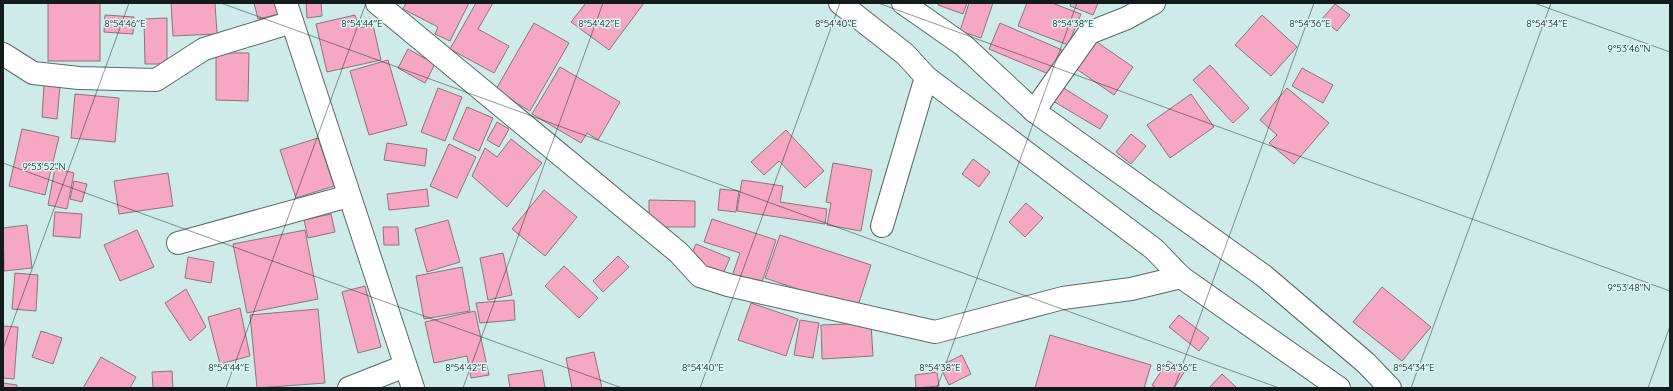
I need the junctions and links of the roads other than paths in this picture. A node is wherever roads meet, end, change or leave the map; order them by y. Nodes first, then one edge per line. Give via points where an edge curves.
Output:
1 (377, 3) edge
2 (840, 3) edge
3 (903, 3) edge
4 (1154, 3) edge
5 (289, 12) edge
6 (3, 54) edge
7 (926, 77) junction
8 (1034, 111) junction
9 (349, 196) junction
10 (882, 226) dead end
11 (178, 243) dead end
12 (1181, 277) junction
13 (405, 366) junction
14 (349, 388) edge
15 (412, 388) edge
16 (1339, 388) edge
17 (1390, 388) edge

1 - 12 street via 679,253 700,276 728,285 934,332 1063,298 1131,289
2 - 7 street via 905,54
3 - 8 street via 963,45
4 - 8 street via 1127,18 1089,33
5 - 6 street via 204,49 156,80 79,78 33,73
5 - 9 street
7 - 10 street
7 - 12 street via 1154,249
8 - 17 street via 1264,276 1366,363
9 - 11 street
9 - 13 street
12 - 16 street
13 - 14 street
13 - 15 street

